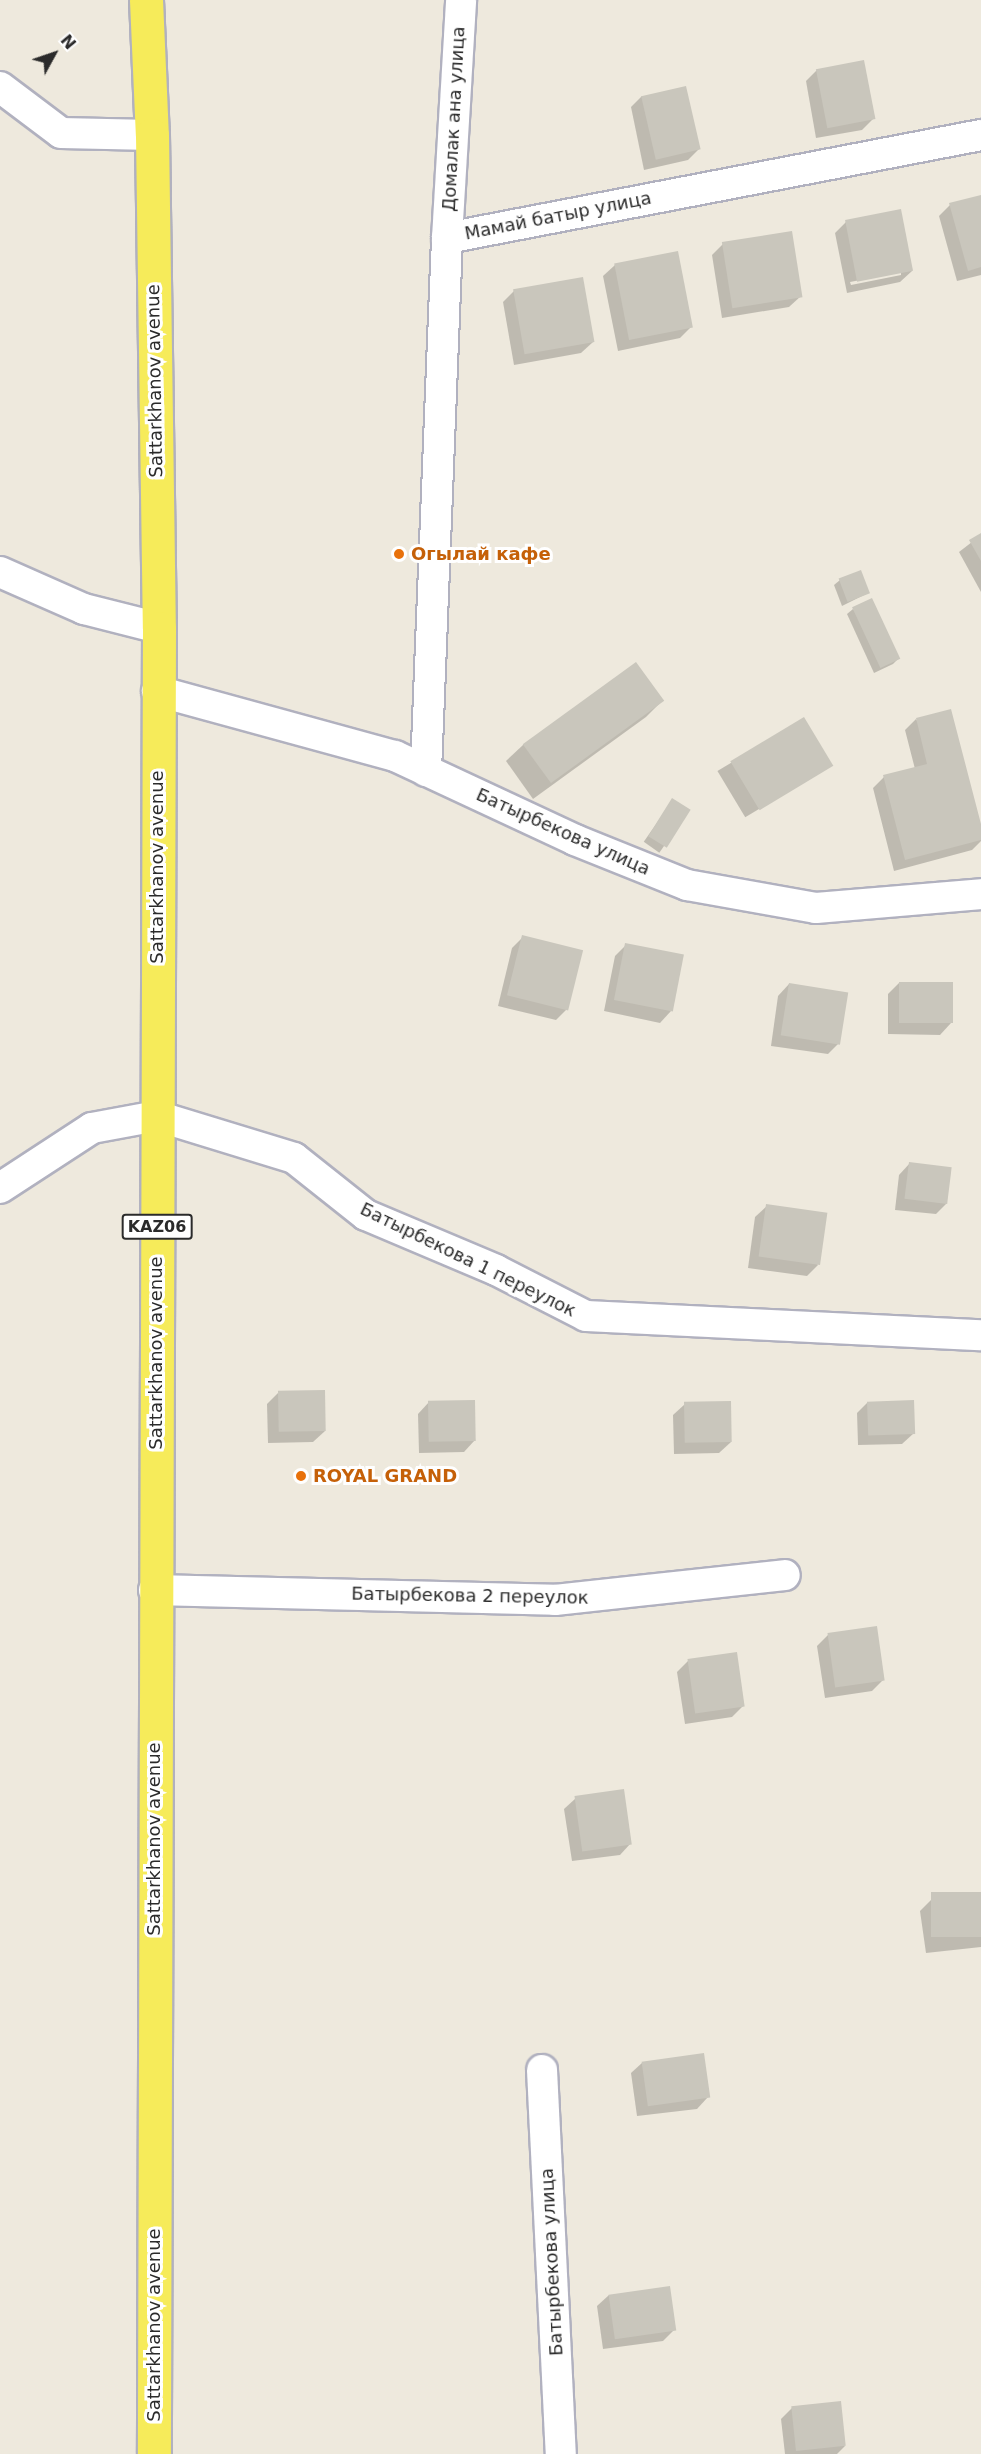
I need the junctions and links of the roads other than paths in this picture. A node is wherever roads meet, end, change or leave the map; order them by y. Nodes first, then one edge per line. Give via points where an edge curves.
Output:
1 (146, 0) edge
2 (461, 0) edge
3 (0, 87) edge
4 (152, 135) junction
5 (981, 135) edge
6 (447, 238) junction
7 (0, 572) edge
8 (159, 628) junction
9 (157, 691) junction
10 (426, 771) junction
11 (981, 894) edge
12 (158, 1116) junction
13 (0, 1188) edge
14 (981, 1335) edge
15 (785, 1575) dead end
16 (154, 1590) junction
17 (542, 2070) dead end
18 (154, 2454) edge
19 (561, 2454) edge

1 - 4 main road, Sattarkhanov avenue / KАZ06
2 - 6 street, Домалак ана улица
3 - 4 street via 61,133
4 - 8 main road, Sattarkhanov avenue / KАZ06
5 - 6 street, Мамай батыр улица
6 - 10 street, Мамай батыр улица
7 - 8 street via 84,609
8 - 9 main road, Sattarkhanov avenue / KАZ06
9 - 10 street, Батырбекова улица via 354,743
9 - 12 main road, Sattarkhanov avenue / KАZ06
10 - 11 street, Батырбекова улица via 575,840 687,885 816,908
12 - 13 street via 92,1128
12 - 14 street, Батырбекова 1 переулок via 294,1158 366,1215 496,1270 586,1316
12 - 16 main road, Sattarkhanov avenue / KАZ06
15 - 16 street, Батырбекова 2 переулок via 555,1600
16 - 18 main road, Sattarkhanov avenue / KАZ06
17 - 19 street, Батырбекова улица

